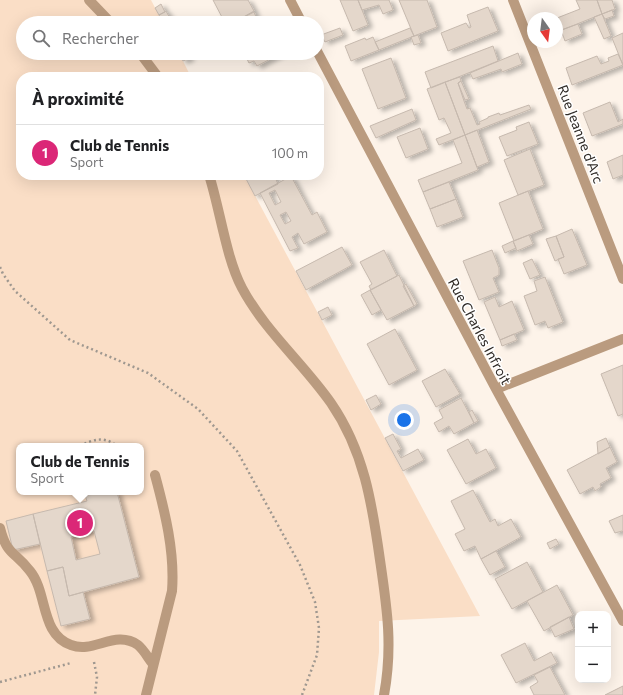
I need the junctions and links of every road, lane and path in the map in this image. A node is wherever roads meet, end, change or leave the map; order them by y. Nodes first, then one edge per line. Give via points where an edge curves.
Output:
1 (89, 0) edge
2 (290, 0) edge
3 (513, 0) edge
4 (104, 16) edge
5 (298, 16) edge
6 (145, 60) edge
7 (322, 60) edge
8 (154, 72) edge
9 (210, 180) edge
10 (0, 267) edge
11 (623, 279) edge
12 (623, 339) edge
13 (496, 390) junction
14 (86, 443) edge
15 (111, 443) edge
16 (155, 475) dead end
17 (0, 528) edge
18 (623, 621) edge
19 (92, 656) dead end
20 (78, 660) dead end
21 (153, 664) junction
22 (0, 682) edge
23 (95, 695) edge
24 (146, 695) edge
25 (302, 695) edge
26 (384, 695) edge

1 - 4 street
2 - 5 street
3 - 11 street, Rue Jeanne d'Arc
6 - 8 street
7 - 13 street, Rue Charles Infroit
9 - 26 street via 241,287 272,332 330,402 354,445 367,481 389,620 390,650
10 - 25 path via 15,291 70,340 148,373 198,409 238,452 300,565 314,602 319,628 317,655
12 - 13 street
13 - 18 street, Rue Charles Infroit
14 - 15 path via 102,439
16 - 21 street via 165,513 173,576 172,591
17 - 21 street via 5,546 31,571 40,589 51,628 59,639 71,646 81,647 120,638 129,640 139,646
19 - 23 path via 96,677
20 - 22 path via 51,670
21 - 24 street

